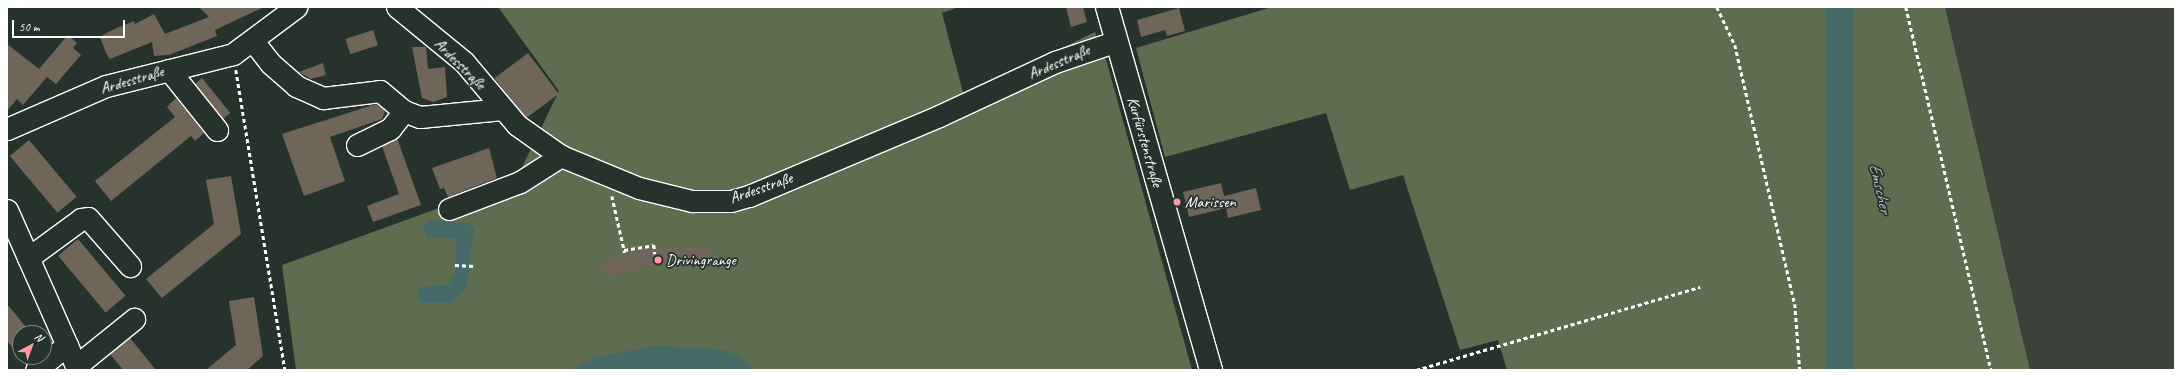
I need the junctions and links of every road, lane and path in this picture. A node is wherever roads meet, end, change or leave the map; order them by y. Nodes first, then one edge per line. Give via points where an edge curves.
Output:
1 (296, 7) edge
2 (397, 7) edge
3 (1107, 7) edge
4 (1717, 7) edge
5 (1906, 7) edge
6 (253, 41) junction
7 (1116, 41) junction
8 (233, 54) junction
9 (169, 70) junction
10 (503, 109) junction
11 (404, 112) junction
12 (7, 129) edge
13 (217, 130) dead end
14 (358, 145) dead end
15 (561, 156) junction
16 (611, 178) junction
17 (449, 209) dead end
18 (7, 210) edge
19 (655, 254) dead end
20 (28, 258) junction
21 (455, 265) dead end
22 (130, 266) dead end
23 (474, 266) dead end
24 (1700, 287) dead end
25 (134, 319) dead end
26 (67, 346) junction
27 (77, 368) edge
28 (36, 370) edge
29 (285, 370) edge
30 (1210, 370) edge
31 (1416, 370) edge
32 (1800, 370) edge
33 (1991, 370) edge

1 - 6 street, Ardesstraße
2 - 10 street, Ardesstraße via 464,62
3 - 7 main road, Kurfürstenstraße
4 - 32 path via 1735,45 1795,304
5 - 33 path
6 - 8 street, Ardesstraße
6 - 11 street via 270,63 296,86 323,98 380,91
7 - 16 street, Ardesstraße via 1062,60 939,116 731,201 692,201
7 - 30 main road, Kurfürstenstraße
8 - 9 street, Ardesstraße
8 - 29 path
9 - 12 street, Ardesstraße via 106,86
9 - 13 street
10 - 11 street via 420,117
10 - 15 street, Ardesstraße via 517,125
11 - 14 street via 390,129
15 - 16 street, Ardesstraße
15 - 17 street via 520,182
16 - 19 path via 624,252 653,245
18 - 20 street
20 - 22 street via 81,219 88,218
20 - 26 street
21 - 23 path
24 - 31 path
25 - 27 street
26 - 27 street
26 - 28 street

